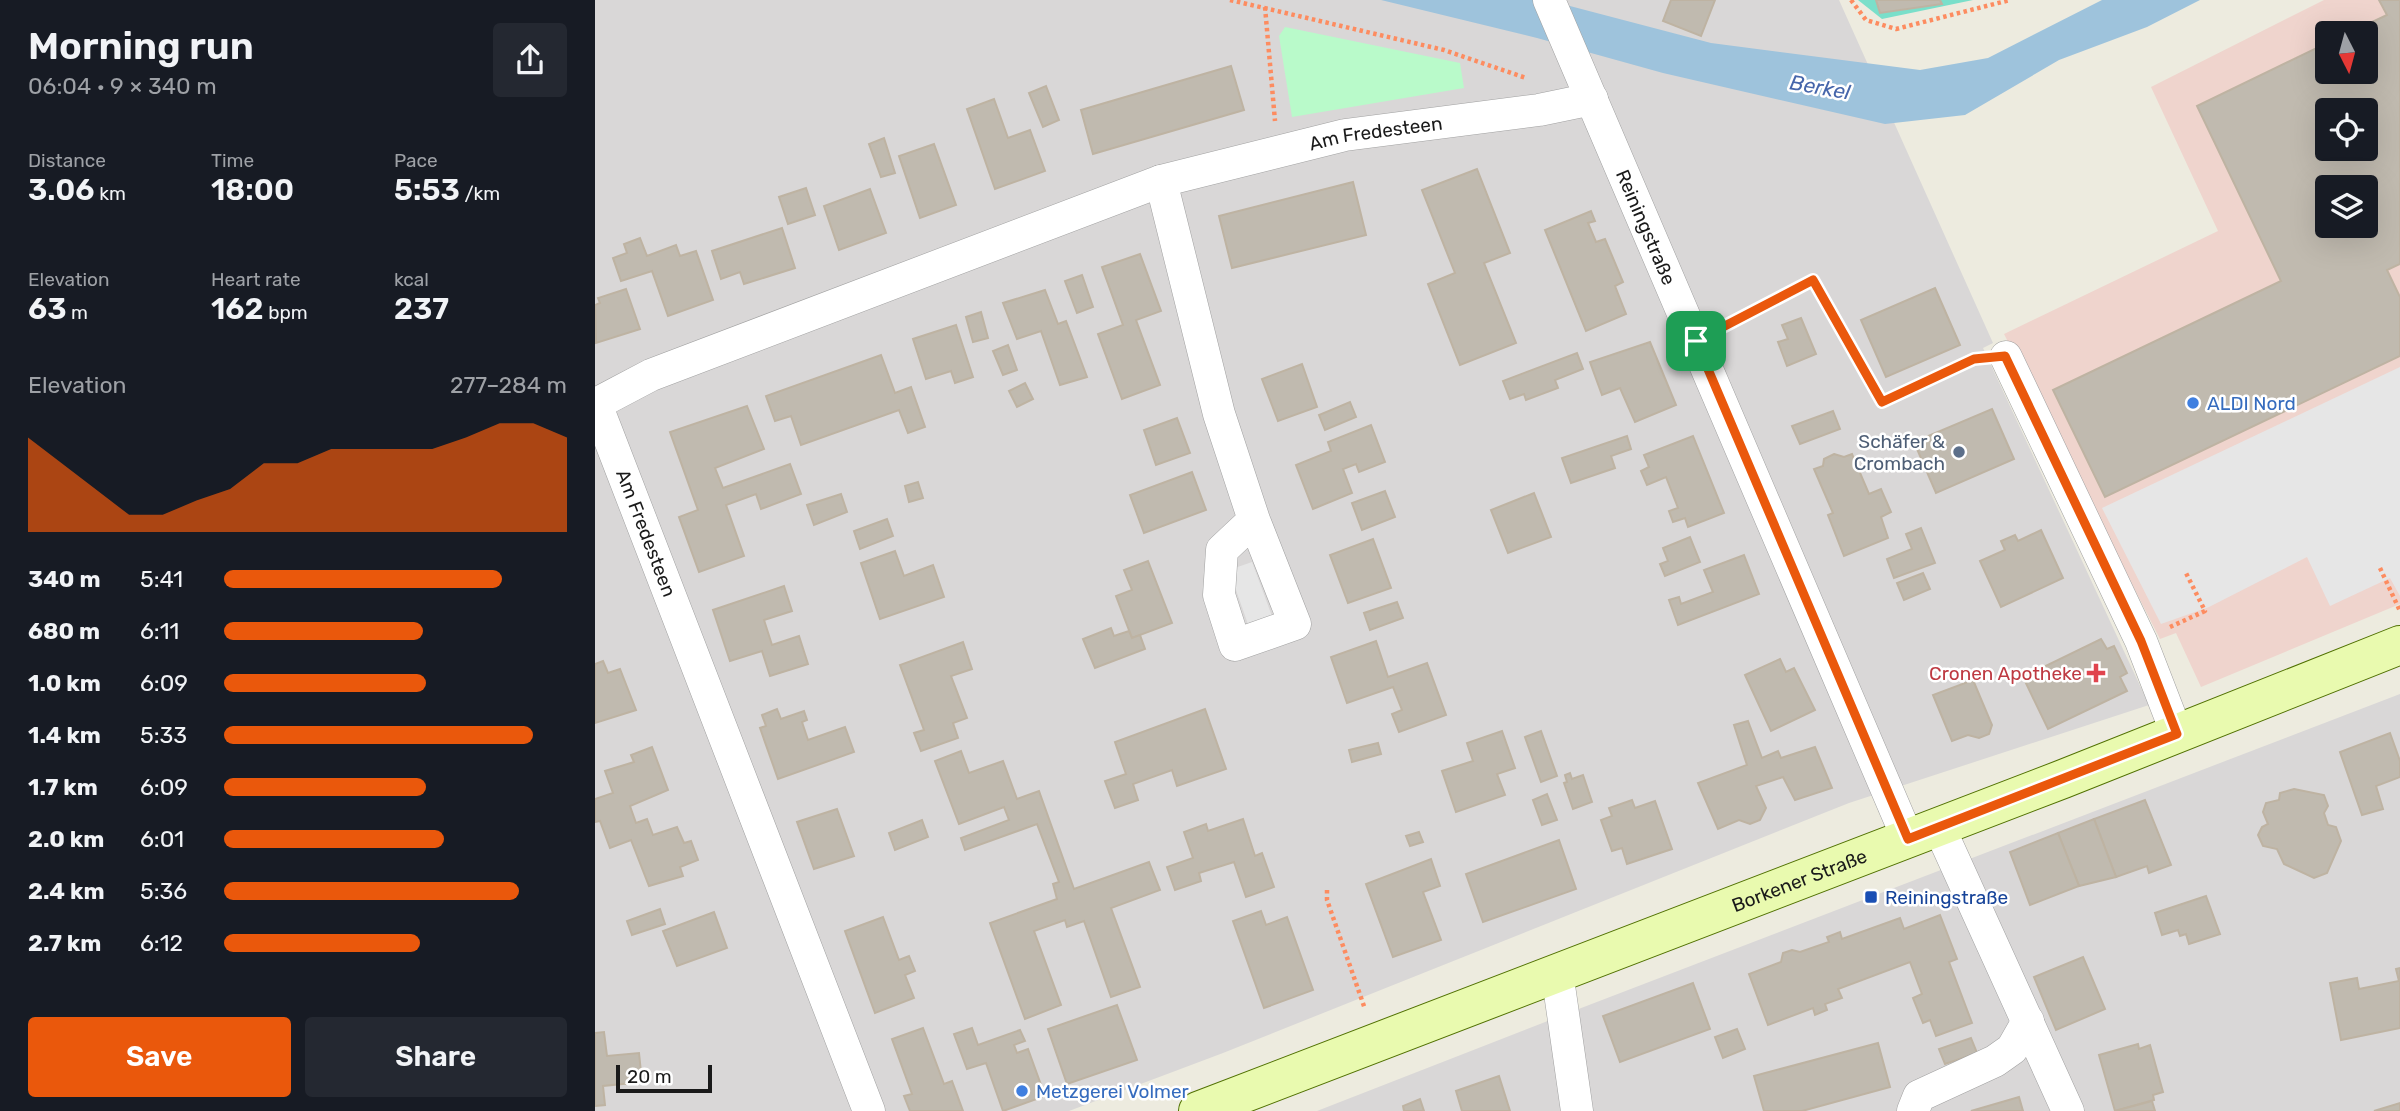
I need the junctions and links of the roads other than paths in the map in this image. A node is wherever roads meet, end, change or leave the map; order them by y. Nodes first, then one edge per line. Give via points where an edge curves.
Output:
1 (1549, 0) edge
2 (1592, 99) junction
3 (1161, 181) junction
4 (2005, 356) road end
5 (1254, 520) dead end
6 (2400, 645) edge
7 (2177, 734) junction
8 (1923, 833) junction
9 (1557, 972) junction
10 (2028, 1021) junction
11 (869, 1111) edge
12 (1198, 1111) edge
13 (1577, 1111) edge
14 (1913, 1111) edge
15 (2067, 1111) edge

1 - 2 street, Reiningstraße
2 - 3 street, Am Fredesteen via 1345,135
2 - 8 street, Reiningstraße via 1696,341
3 - 5 street via 1219,414
3 - 11 street, Am Fredesteen via 651,375 596,404
4 - 7 street via 2141,641
6 - 7 street, Borkener Straße
7 - 8 street, Borkener Straße
8 - 9 street, Borkener Straße
8 - 10 street, Reiningstraße
9 - 12 street, Borkener Straße
9 - 13 street
10 - 14 street via 2011,1049 1919,1096
10 - 15 street, Reiningstraße

